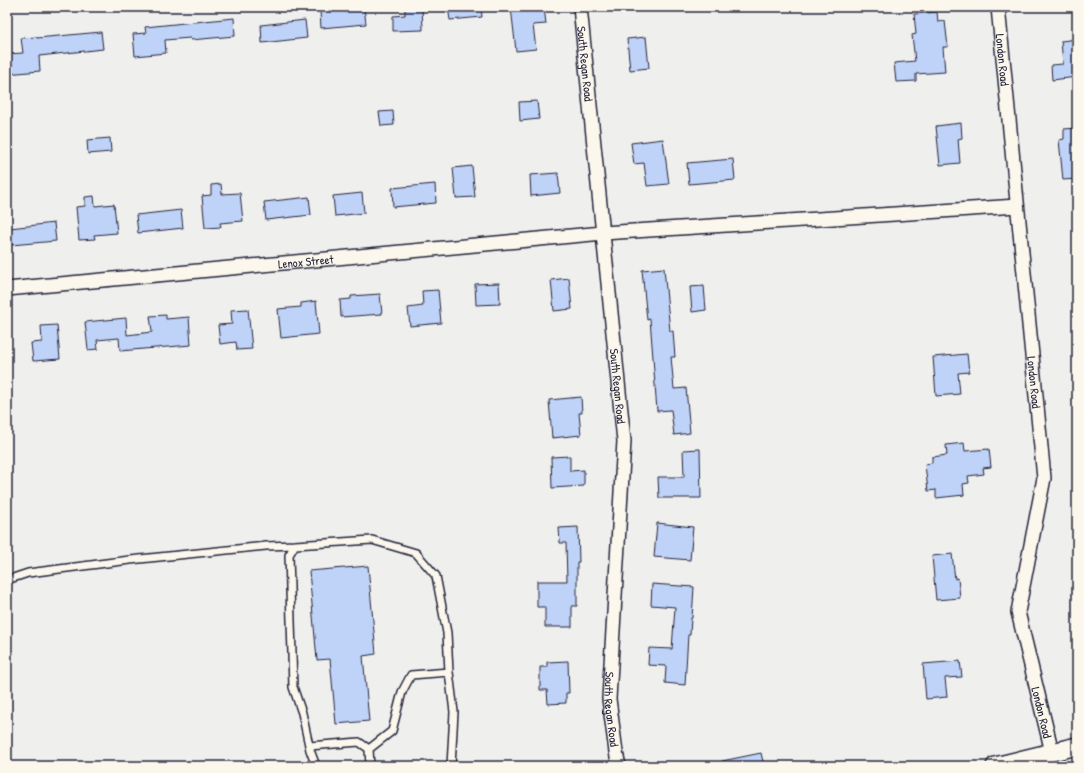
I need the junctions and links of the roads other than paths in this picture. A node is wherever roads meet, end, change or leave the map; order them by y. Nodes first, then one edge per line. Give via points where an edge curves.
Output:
1 (580, 7) edge
2 (998, 7) edge
3 (1018, 206) junction
4 (603, 233) junction
5 (7, 289) edge
6 (295, 546) junction
7 (7, 580) edge
8 (449, 672) junction
9 (309, 746) junction
10 (1077, 746) edge
11 (369, 749) junction
12 (1052, 752) junction
13 (316, 766) edge
14 (370, 766) edge
15 (450, 766) edge
16 (619, 766) edge
17 (995, 766) edge

1 - 4 street, South Regan Road
2 - 3 street, London Road
3 - 4 street, Lenox Street
3 - 12 street, London Road via 1044,478 1018,612
4 - 5 street, Lenox Street
4 - 16 street, South Regan Road via 624,441 609,698
6 - 7 lane via 266,546 130,560 28,573
6 - 8 lane via 372,540 416,552 436,576 447,633
6 - 9 lane via 289,554 293,687
8 - 11 lane via 411,675 402,692 392,731
8 - 15 lane via 454,712
9 - 11 lane via 359,742
9 - 13 lane
10 - 12 street
11 - 14 lane
12 - 17 street

